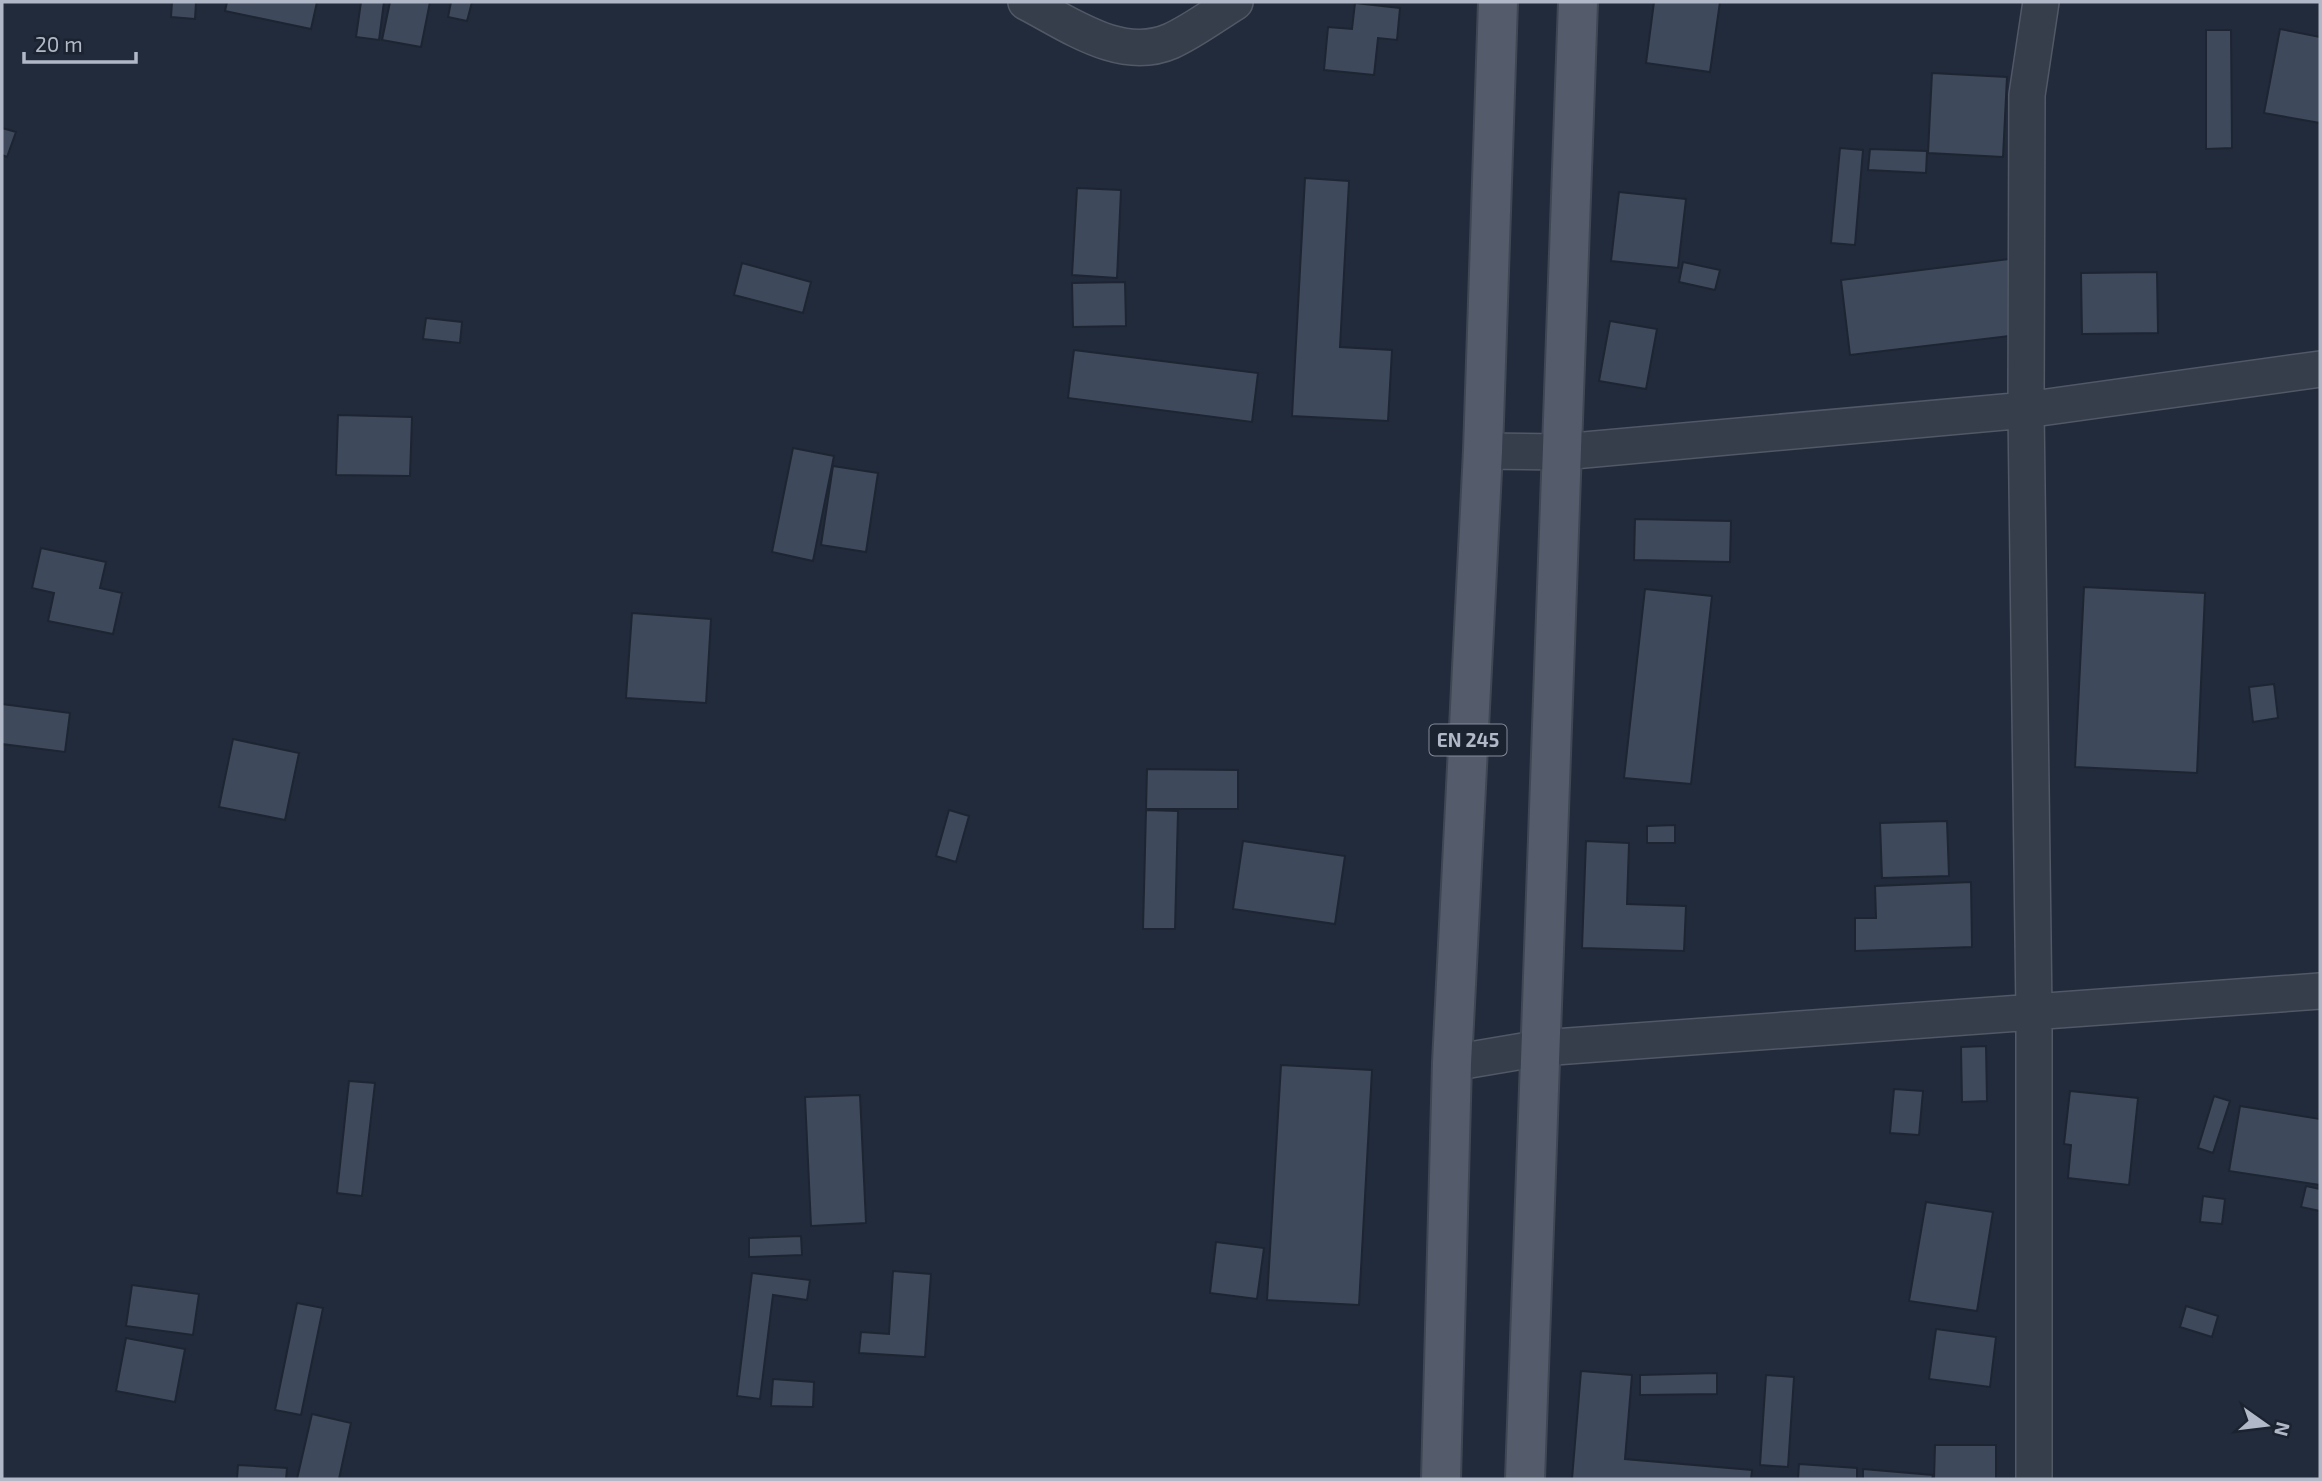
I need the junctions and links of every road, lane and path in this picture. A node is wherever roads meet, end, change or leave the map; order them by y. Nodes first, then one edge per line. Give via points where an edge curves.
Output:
1 (1026, 2) edge
2 (1236, 2) edge
3 (1498, 2) edge
4 (1578, 2) edge
5 (2041, 2) edge
6 (2320, 369) edge
7 (2026, 410) junction
8 (1483, 451) junction
9 (1562, 452) junction
10 (2320, 991) edge
11 (2034, 1013) junction
12 (1541, 1048) junction
13 (1452, 1063) junction
14 (1441, 1479) edge
15 (1525, 1479) edge
16 (2034, 1479) edge

1 - 2 street via 1129,49 1170,41
3 - 8 main road, EN 245
4 - 9 main road
5 - 7 street via 2027,95
6 - 7 street
7 - 9 street
7 - 11 street
8 - 9 street
8 - 13 main road, EN 245
9 - 12 main road
10 - 11 street
11 - 12 street
11 - 16 street
12 - 13 street
12 - 15 main road
13 - 14 main road, EN 245

